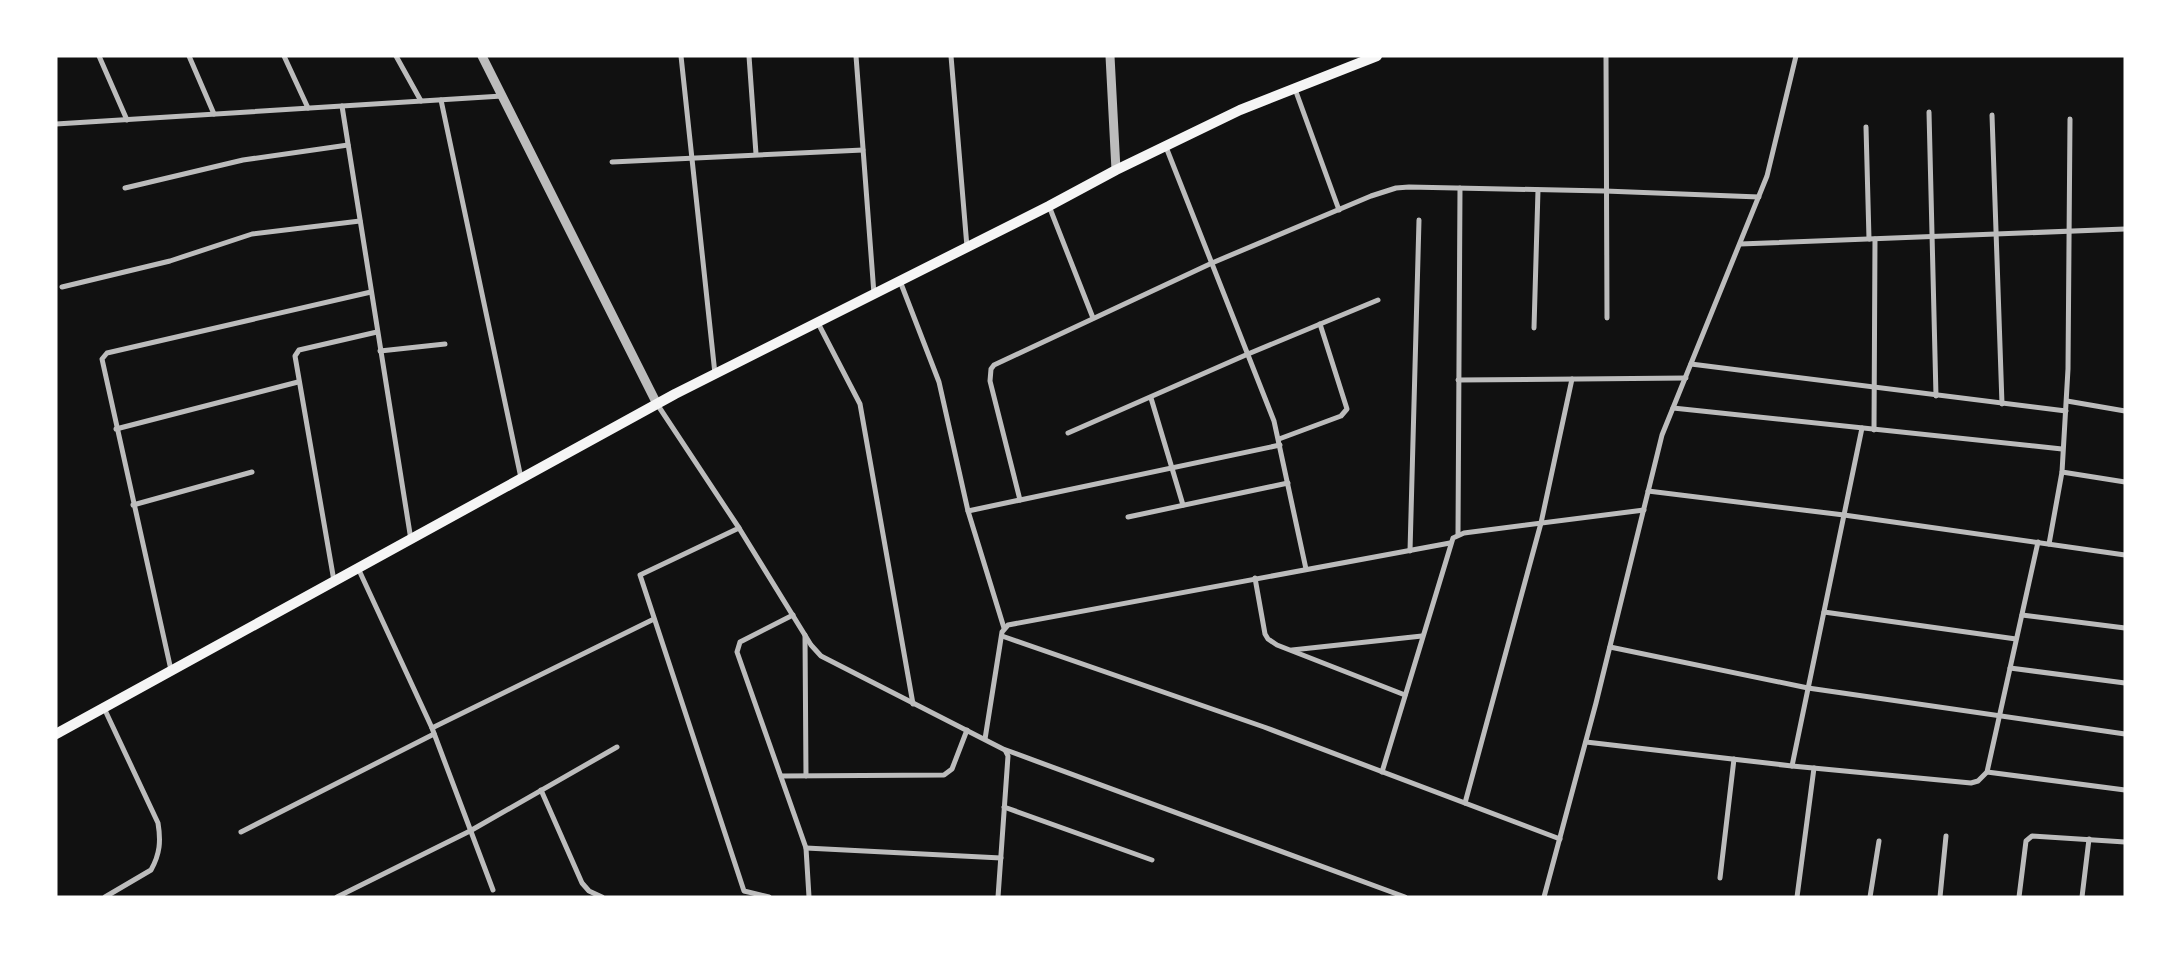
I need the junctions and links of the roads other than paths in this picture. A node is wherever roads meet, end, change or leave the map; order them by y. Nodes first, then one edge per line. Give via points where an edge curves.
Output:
1 (98, 56) edge
2 (189, 56) edge
3 (284, 56) edge
4 (396, 56) edge
5 (482, 56) edge
6 (681, 56) edge
7 (749, 56) edge
8 (856, 56) edge
9 (951, 56) edge
10 (1110, 56) edge
11 (1377, 56) edge
12 (1606, 56) edge
13 (1796, 56) edge
14 (1294, 88) junction
15 (502, 96) junction
16 (441, 100) junction
17 (420, 101) junction
18 (342, 106) junction
19 (308, 108) junction
20 (1929, 112) dead end
21 (214, 114) junction
22 (1992, 115) dead end
23 (2070, 119) dead end
24 (128, 120) junction
25 (56, 124) edge
26 (1866, 127) dead end
27 (348, 146) junction
28 (1166, 147) junction
29 (863, 150) junction
30 (756, 154) junction
31 (692, 158) junction
32 (612, 162) dead end
33 (1116, 170) junction
34 (125, 188) dead end
35 (1460, 188) junction
36 (1538, 190) junction
37 (1605, 191) junction
38 (1759, 197) junction
39 (1049, 206) junction
40 (1339, 210) junction
41 (1419, 220) dead end
42 (360, 221) junction
43 (2125, 229) edge
44 (2070, 231) junction
45 (1997, 234) junction
46 (1932, 237) junction
47 (1872, 239) junction
48 (1740, 244) junction
49 (967, 247) junction
50 (1212, 263) junction
51 (900, 281) junction
52 (62, 287) dead end
53 (371, 292) junction
54 (874, 294) junction
55 (1378, 300) dead end
56 (1093, 318) junction
57 (1607, 318) dead end
58 (818, 322) junction
59 (1320, 324) junction
60 (1534, 328) dead end
61 (377, 332) junction
62 (445, 344) dead end
63 (380, 351) junction
64 (1248, 354) junction
65 (1691, 364) junction
66 (715, 374) junction
67 (1686, 378) junction
68 (1572, 379) junction
69 (1458, 380) junction
70 (298, 382) junction
71 (1875, 388) junction
72 (1936, 396) junction
73 (1151, 398) junction
74 (2067, 401) junction
75 (657, 404) junction
76 (2002, 404) junction
77 (1673, 408) junction
78 (2066, 411) junction
79 (2125, 411) edge
80 (1862, 428) junction
81 (116, 429) junction
82 (1874, 430) junction
83 (1068, 433) dead end
84 (1279, 442) junction
85 (2062, 450) junction
86 (1173, 468) junction
87 (252, 472) dead end
88 (2062, 472) junction
89 (521, 479) junction
90 (2125, 482) edge
91 (1288, 483) junction
92 (1648, 491) junction
93 (1020, 500) junction
94 (1184, 505) junction
95 (133, 506) junction
96 (1644, 510) junction
97 (968, 511) junction
98 (1844, 515) junction
99 (1128, 517) dead end
100 (1541, 523) junction
101 (739, 528) junction
102 (1458, 534) junction
103 (411, 540) junction
104 (2038, 542) junction
105 (1450, 543) junction
106 (2048, 544) junction
107 (1410, 550) junction
108 (2125, 555) edge
109 (358, 568) junction
110 (1306, 569) junction
111 (1255, 578) junction
112 (334, 581) junction
113 (1824, 612) junction
114 (793, 615) junction
115 (2022, 615) junction
116 (654, 619) junction
117 (1004, 628) junction
118 (2125, 628) edge
119 (805, 634) junction
120 (1002, 636) junction
121 (1422, 636) junction
122 (2016, 639) junction
123 (1610, 647) junction
124 (1289, 650) junction
125 (2010, 668) junction
126 (171, 671) junction
127 (2125, 683) edge
128 (1808, 688) junction
129 (1405, 695) junction
130 (913, 704) junction
131 (104, 708) junction
132 (1999, 717) junction
133 (432, 728) junction
134 (967, 730) junction
135 (56, 734) edge
136 (434, 734) junction
137 (2125, 734) edge
138 (985, 739) junction
139 (1586, 742) junction
140 (617, 747) dead end
141 (1006, 750) junction
142 (1734, 759) junction
143 (1792, 766) junction
144 (1814, 768) junction
145 (1382, 772) junction
146 (1987, 772) junction
147 (781, 776) junction
148 (806, 776) junction
149 (541, 790) junction
150 (2125, 790) edge
151 (1465, 803) junction
152 (1004, 807) junction
153 (470, 831) junction
154 (241, 832) dead end
155 (1946, 836) dead end
156 (1560, 839) junction
157 (2089, 839) junction
158 (1879, 840) dead end
159 (2125, 842) edge
160 (806, 848) junction
161 (1001, 858) junction
162 (1152, 860) dead end
163 (1720, 878) dead end
164 (492, 890) dead end
165 (743, 894) edge
166 (105, 897) edge
167 (337, 897) edge
168 (602, 897) edge
169 (770, 897) edge
170 (809, 897) edge
171 (998, 897) edge
172 (1405, 897) edge
173 (1544, 897) edge
174 (1797, 897) edge
175 (1870, 897) edge
176 (1940, 897) edge
177 (2019, 897) edge
178 (2082, 897) edge

1 - 24 street
2 - 21 street
3 - 19 street
4 - 17 street
5 - 15 street
6 - 31 street
7 - 30 street
8 - 29 street
9 - 49 street
10 - 33 street
11 - 14 main road
12 - 37 street
13 - 38 street via 1768,176
14 - 28 main road via 1240,110
14 - 40 street
15 - 16 street
15 - 75 street
16 - 17 street
16 - 89 street
17 - 18 street
18 - 19 street
18 - 27 street
19 - 21 street
20 - 46 street
21 - 24 street
22 - 45 street
23 - 44 street
24 - 25 street
26 - 47 street
27 - 34 street via 243,160
27 - 42 street
28 - 33 main road
28 - 50 street
29 - 30 street
29 - 54 street
30 - 31 street
31 - 32 street
31 - 66 street
33 - 39 main road
35 - 36 street
35 - 40 street via 1396,188
35 - 69 street
36 - 37 street
36 - 60 street
37 - 38 street
37 - 57 street
38 - 48 street
39 - 49 main road
39 - 56 street
40 - 50 street
41 - 107 street
42 - 52 street via 252,234 170,261
42 - 53 street
43 - 44 street
44 - 45 street
44 - 74 street
45 - 46 street
45 - 76 street
46 - 47 street
46 - 72 street
47 - 48 street
47 - 71 street
48 - 65 street
49 - 51 main road
50 - 56 street
50 - 64 street
51 - 54 main road
51 - 97 street via 939,382
53 - 61 street
53 - 81 street via 107,353 101,364
54 - 58 main road
55 - 59 street
56 - 93 street via 991,368 990,381
58 - 66 main road
58 - 130 street via 860,404
59 - 64 street
59 - 84 street via 1347,409 1341,416
61 - 63 street
61 - 70 street via 299,350 295,356
62 - 63 street
63 - 103 street
64 - 73 street
64 - 84 street
65 - 67 street
65 - 71 street
66 - 75 main road
67 - 68 street
67 - 77 street
68 - 69 street
68 - 100 street
69 - 102 street
70 - 81 street
70 - 112 street
71 - 72 street
71 - 82 street
72 - 76 street
73 - 83 street
73 - 86 street
74 - 78 street
74 - 79 street
75 - 89 main road
75 - 101 street
76 - 78 street
77 - 80 street
77 - 92 street via 1662,435
78 - 85 street
80 - 82 street
80 - 98 street
81 - 95 street
82 - 85 street
84 - 86 street
84 - 91 street
85 - 88 street
86 - 93 street
86 - 94 street
87 - 95 street
88 - 90 street
88 - 106 street
89 - 103 main road
91 - 94 street
91 - 110 street
92 - 96 street
92 - 98 street
93 - 97 street
94 - 99 street
95 - 126 street
96 - 100 street
96 - 123 street
97 - 117 street
98 - 104 street
98 - 113 street
100 - 102 street
100 - 151 street
101 - 114 street
101 - 116 street via 640,575
102 - 105 street
103 - 109 main road
104 - 106 street
104 - 115 street
105 - 107 street
105 - 121 street
106 - 108 street
107 - 110 street
109 - 112 main road
109 - 133 street
110 - 111 street
111 - 117 street via 1013,623
111 - 124 street via 1265,634 1273,643
112 - 126 main road
113 - 122 street
113 - 128 street
114 - 119 street
114 - 147 street via 740,642 737,647
115 - 118 street
115 - 122 street
116 - 133 street
116 - 165 street
117 - 120 street
119 - 130 street via 821,656 832,664
119 - 148 street
120 - 138 street
120 - 145 street via 1264,727
121 - 124 street
121 - 129 street
122 - 125 street
123 - 128 street
123 - 139 street
124 - 129 street
125 - 127 street
125 - 132 street
126 - 131 main road
128 - 132 street
128 - 143 street
129 - 145 street
130 - 134 street
131 - 135 main road
131 - 166 street via 158,823 160,836 152,870
132 - 137 street
132 - 146 street
133 - 136 street
134 - 138 street
134 - 148 street via 952,769 944,775
136 - 153 street
136 - 154 street
138 - 141 street
139 - 142 street
139 - 156 street
140 - 149 street
141 - 152 street
141 - 172 street
142 - 143 street
142 - 163 street
143 - 144 street
144 - 146 street via 1971,783
144 - 174 street
145 - 151 street
146 - 150 street
147 - 148 street
147 - 160 street
149 - 153 street
149 - 168 street via 582,882 589,891
151 - 156 street
152 - 161 street
152 - 162 street
153 - 164 street
153 - 167 street
155 - 176 street
156 - 173 street
157 - 159 street
157 - 177 street via 2036,835 2028,838
157 - 178 street
158 - 175 street
160 - 161 street
160 - 170 street
161 - 171 street
165 - 169 street

